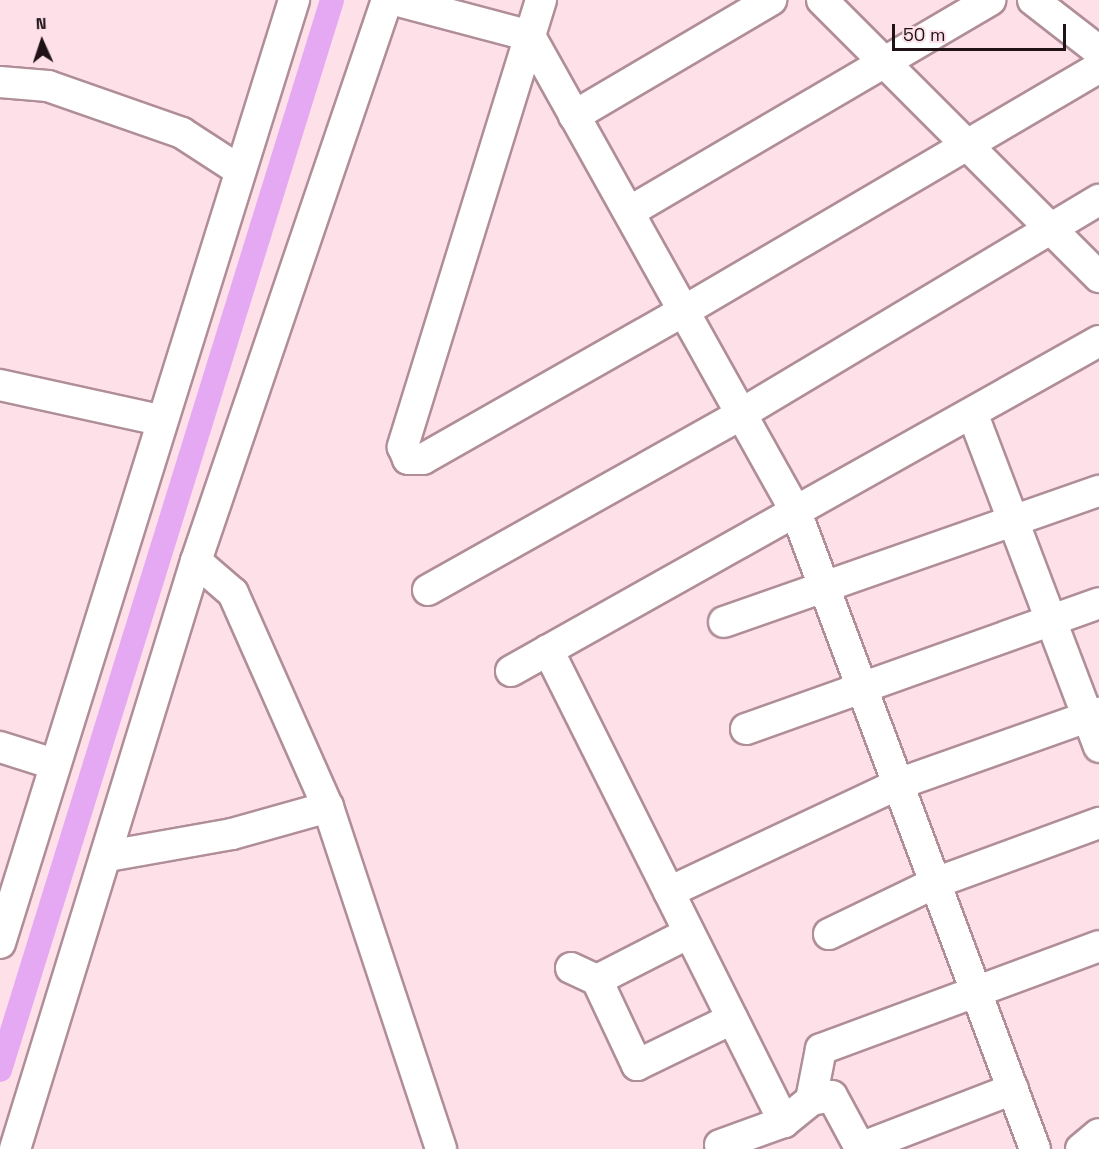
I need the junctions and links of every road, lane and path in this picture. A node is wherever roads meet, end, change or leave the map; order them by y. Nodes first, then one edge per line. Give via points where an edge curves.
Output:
1 (294, 0) edge
2 (387, 0) edge
3 (395, 0) edge
4 (541, 0) edge
5 (771, 0) edge
6 (822, 0) edge
7 (990, 0) edge
8 (1033, 0) edge
9 (530, 36) junction
10 (1099, 51) edge
11 (885, 62) junction
12 (1099, 68) edge
13 (0, 82) edge
14 (574, 116) junction
15 (969, 144) junction
16 (239, 170) junction
17 (1099, 200) edge
18 (629, 212) junction
19 (1051, 228) junction
20 (1099, 277) edge
21 (684, 311) junction
22 (1099, 341) edge
23 (0, 385) edge
24 (741, 414) junction
25 (973, 415) junction
26 (159, 420) junction
27 (1099, 491) edge
28 (796, 512) junction
29 (1016, 520) junction
30 (196, 561) junction
31 (824, 587) junction
32 (428, 590) dead end
33 (1099, 603) edge
34 (1053, 620) junction
35 (724, 622) dead end
36 (548, 650) junction
37 (511, 671) dead end
38 (862, 688) junction
39 (1094, 715) edge
40 (746, 729) dead end
41 (0, 747) edge
42 (1099, 747) edge
43 (54, 764) junction
44 (898, 784) junction
45 (328, 807) junction
46 (1099, 823) edge
47 (108, 856) junction
48 (935, 883) junction
49 (669, 892) junction
50 (689, 933) junction
51 (829, 934) dead end
52 (0, 943) edge
53 (1099, 946) edge
54 (977, 994) junction
55 (732, 1019) junction
56 (1013, 1089) junction
57 (811, 1100) junction
58 (783, 1122) junction
59 (1099, 1134) edge
60 (720, 1145) dead end
61 (15, 1149) edge
62 (441, 1149) edge
63 (1035, 1149) edge
64 (1081, 1149) edge

1 - 16 street
2 - 30 street
3 - 9 street
4 - 9 street
5 - 14 street
6 - 11 street
7 - 11 street
8 - 10 street
9 - 14 street
9 - 21 street via 403,447 408,459 423,459
11 - 15 street
11 - 18 street
12 - 15 street
13 - 16 street via 48,86 182,133
14 - 18 street
15 - 19 street
15 - 21 street
16 - 26 street
17 - 19 street
18 - 21 street
19 - 20 street
19 - 24 street
21 - 24 street
22 - 25 street
23 - 26 street
24 - 28 street
24 - 32 street
25 - 28 street
25 - 29 street
26 - 43 street
27 - 29 street
28 - 31 street
28 - 36 street
29 - 31 street
29 - 34 street
30 - 45 street via 233,593
30 - 47 street
31 - 35 street
31 - 38 street
33 - 34 street
34 - 38 street
34 - 39 street
36 - 37 street
36 - 49 street
38 - 40 street
38 - 44 street
39 - 42 street
39 - 44 street
41 - 43 street
43 - 52 street
44 - 48 street
44 - 49 street
45 - 47 street via 232,834
45 - 62 street
46 - 48 street
47 - 61 street
48 - 51 street
48 - 54 street
49 - 50 street
50 - 55 street
50 - 55 street via 584,974 637,1065
53 - 54 street
54 - 56 street
54 - 57 street via 821,1049
55 - 58 street
56 - 57 street via 860,1148 832,1096
56 - 63 street
57 - 58 street
58 - 60 street
59 - 64 street

